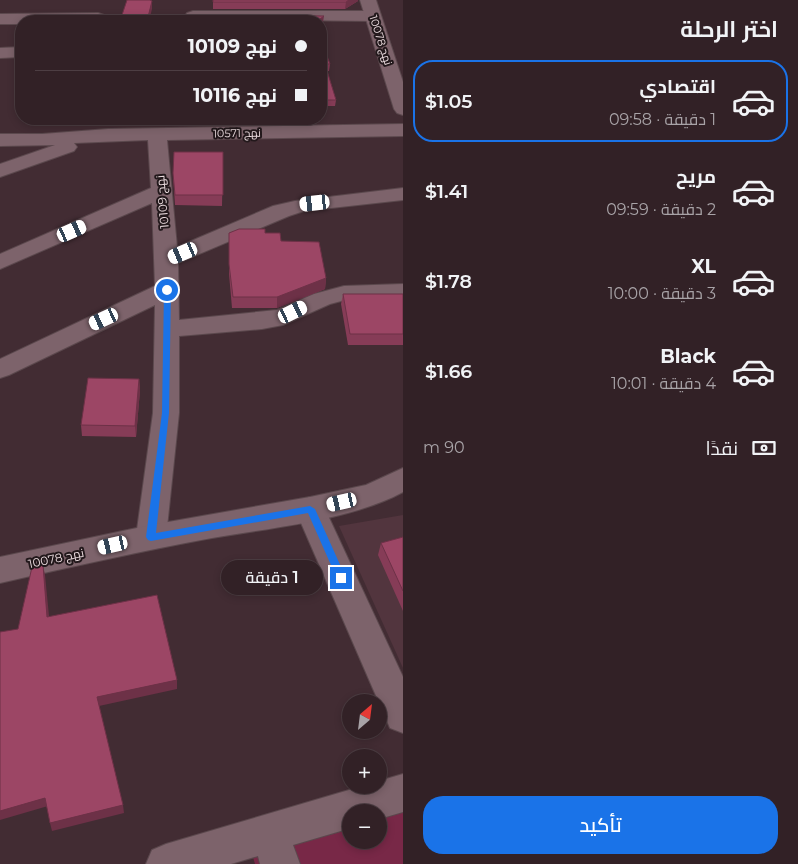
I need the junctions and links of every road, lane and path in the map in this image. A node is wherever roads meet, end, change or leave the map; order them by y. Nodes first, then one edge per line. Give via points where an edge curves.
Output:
1 (102, 0) edge
2 (371, 8) edge
3 (193, 12) edge
4 (99, 15) edge
5 (0, 19) edge
6 (15, 19) edge
7 (0, 52) edge
8 (15, 52) edge
9 (403, 109) edge
10 (76, 125) edge
11 (193, 126) edge
12 (403, 130) edge
13 (108, 135) junction
14 (157, 135) junction
15 (71, 138) junction
16 (0, 140) edge
17 (0, 171) edge
18 (161, 191) junction
19 (403, 194) edge
20 (167, 260) junction
21 (0, 262) edge
22 (167, 290) junction
23 (403, 291) edge
24 (167, 329) junction
25 (0, 369) edge
26 (403, 479) edge
27 (310, 509) junction
28 (151, 537) junction
29 (0, 570) edge
30 (403, 716) edge
31 (403, 793) edge
32 (275, 849) edge
33 (166, 864) edge

1 - 4 street
2 - 3 street
2 - 9 street, نهج 10078
5 - 6 street
7 - 8 street
10 - 15 street
11 - 12 street, نهج 10571
11 - 14 street, نهج 10571
13 - 14 street, نهج 10571
13 - 15 street, نهج 10571
13 - 17 street
14 - 18 street, نهج 10109
15 - 16 street, نهج 10571
18 - 20 street, نهج 10109
18 - 21 street
19 - 20 street via 302,205
20 - 22 street, نهج 10109
22 - 24 street, نهج 10109
22 - 25 street
23 - 24 street via 344,293 283,317
24 - 28 street, نهج 10109 via 166,413
26 - 27 street, نهج 10078 via 373,495
27 - 28 street, نهج 10078
27 - 30 street
28 - 29 street, نهج 10078
31 - 32 street
32 - 33 street

